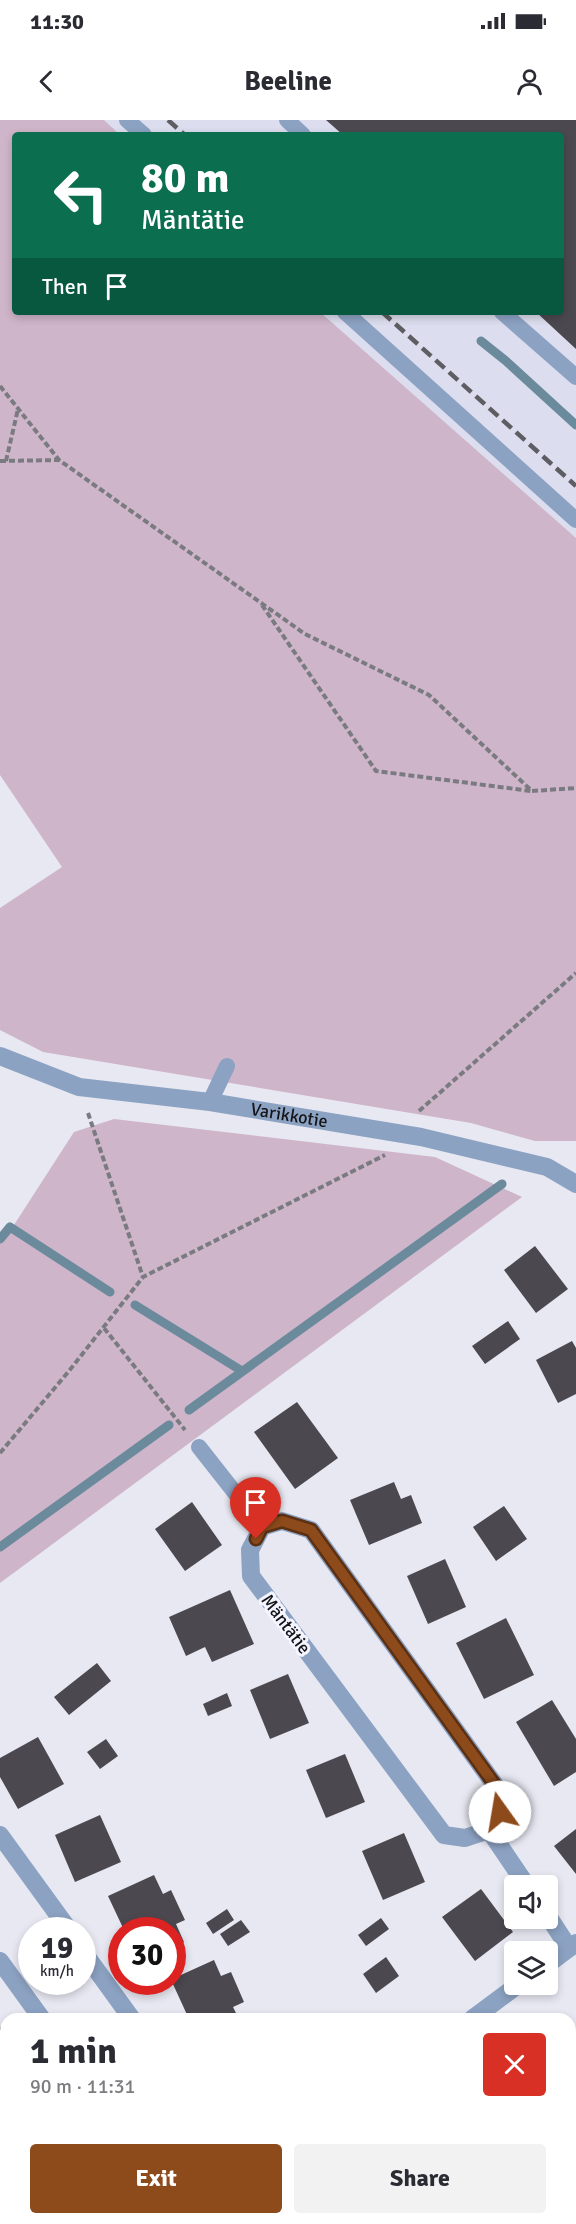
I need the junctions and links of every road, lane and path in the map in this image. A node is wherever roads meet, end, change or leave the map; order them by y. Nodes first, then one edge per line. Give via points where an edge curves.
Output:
1 (127, 120) edge
2 (287, 120) edge
3 (141, 132) edge
4 (300, 132) edge
5 (348, 315) edge
6 (505, 315) edge
7 (576, 377) edge
8 (0, 386) edge
9 (18, 408) junction
10 (59, 460) junction
11 (0, 461) edge
12 (6, 461) junction
13 (576, 520) edge
14 (261, 603) junction
15 (576, 788) edge
16 (532, 791) junction
17 (576, 973) edge
18 (0, 1056) edge
19 (227, 1066) dead end
20 (79, 1087) junction
21 (210, 1102) junction
22 (395, 1133) junction
23 (421, 1137) junction
24 (576, 1184) edge
25 (143, 1277) junction
26 (104, 1328) junction
27 (199, 1447) joint
28 (0, 1453) edge
29 (262, 1527) junction
30 (489, 1830) junction
31 (0, 1835) edge
32 (520, 1875) edge
33 (60, 1917) edge
34 (558, 1928) edge
35 (573, 1945) edge
36 (558, 1956) edge
37 (0, 1961) edge
38 (96, 1969) edge
39 (504, 1995) edge
40 (38, 2013) edge
41 (128, 2013) edge
42 (480, 2013) edge

1 - 3 lane
2 - 4 lane
5 - 13 lane
6 - 7 lane
8 - 9 path
9 - 10 path
9 - 12 path
10 - 12 path
10 - 14 path
11 - 12 path
14 - 16 path via 306,634 429,695
14 - 16 path via 376,771
15 - 16 path
17 - 22 path
18 - 20 street, Varikkotie
19 - 21 lane
20 - 21 street, Varikkotie
20 - 25 path
21 - 22 street, Varikkotie
22 - 23 street, Varikkotie
23 - 24 street, Varikkotie via 547,1167
23 - 25 path
25 - 26 path
26 - 27 path
26 - 28 path
27 - 29 lane
29 - 30 street via 282,1521 311,1530 500,1792 500,1812
29 - 30 street, Mäntätie via 250,1550 251,1576 444,1834 465,1838
30 - 32 street
31 - 33 street
34 - 35 street
35 - 36 street
37 - 40 street
38 - 41 street
39 - 42 street

